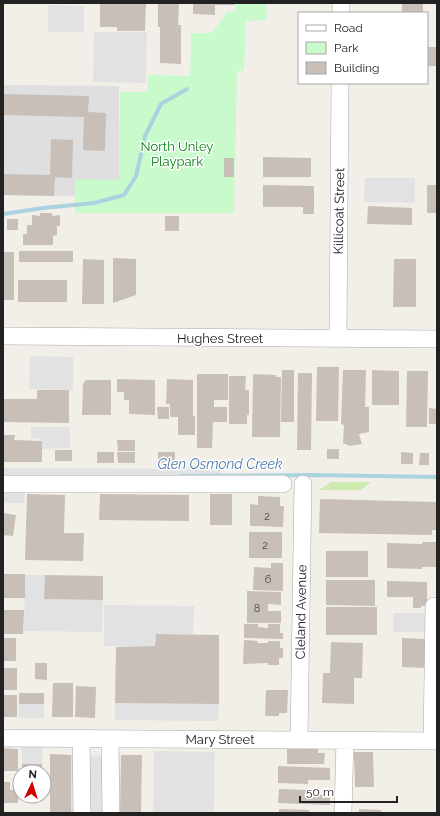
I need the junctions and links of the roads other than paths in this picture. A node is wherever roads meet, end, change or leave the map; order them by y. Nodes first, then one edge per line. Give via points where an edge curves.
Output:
1 (340, 84) edge
2 (3, 336) edge
3 (338, 339) junction
4 (437, 339) edge
5 (3, 484) edge
6 (283, 484) dead end
7 (303, 484) dead end
8 (434, 606) dead end
9 (3, 738) edge
10 (81, 738) junction
11 (110, 739) junction
12 (299, 740) junction
13 (345, 740) junction
14 (435, 741) edge
15 (82, 813) edge
16 (111, 813) edge
17 (343, 813) edge

1 - 3 street, Killicoat Street
2 - 3 street, Hughes Street
3 - 4 street, Hughes Street
5 - 6 street
7 - 12 street, Cleland Avenue
8 - 14 street
9 - 10 street, Mary Street
10 - 11 street, Mary Street
10 - 15 street
11 - 12 street, Mary Street
11 - 16 street
12 - 13 street, Mary Street
13 - 14 street, Mary Street
13 - 17 street

